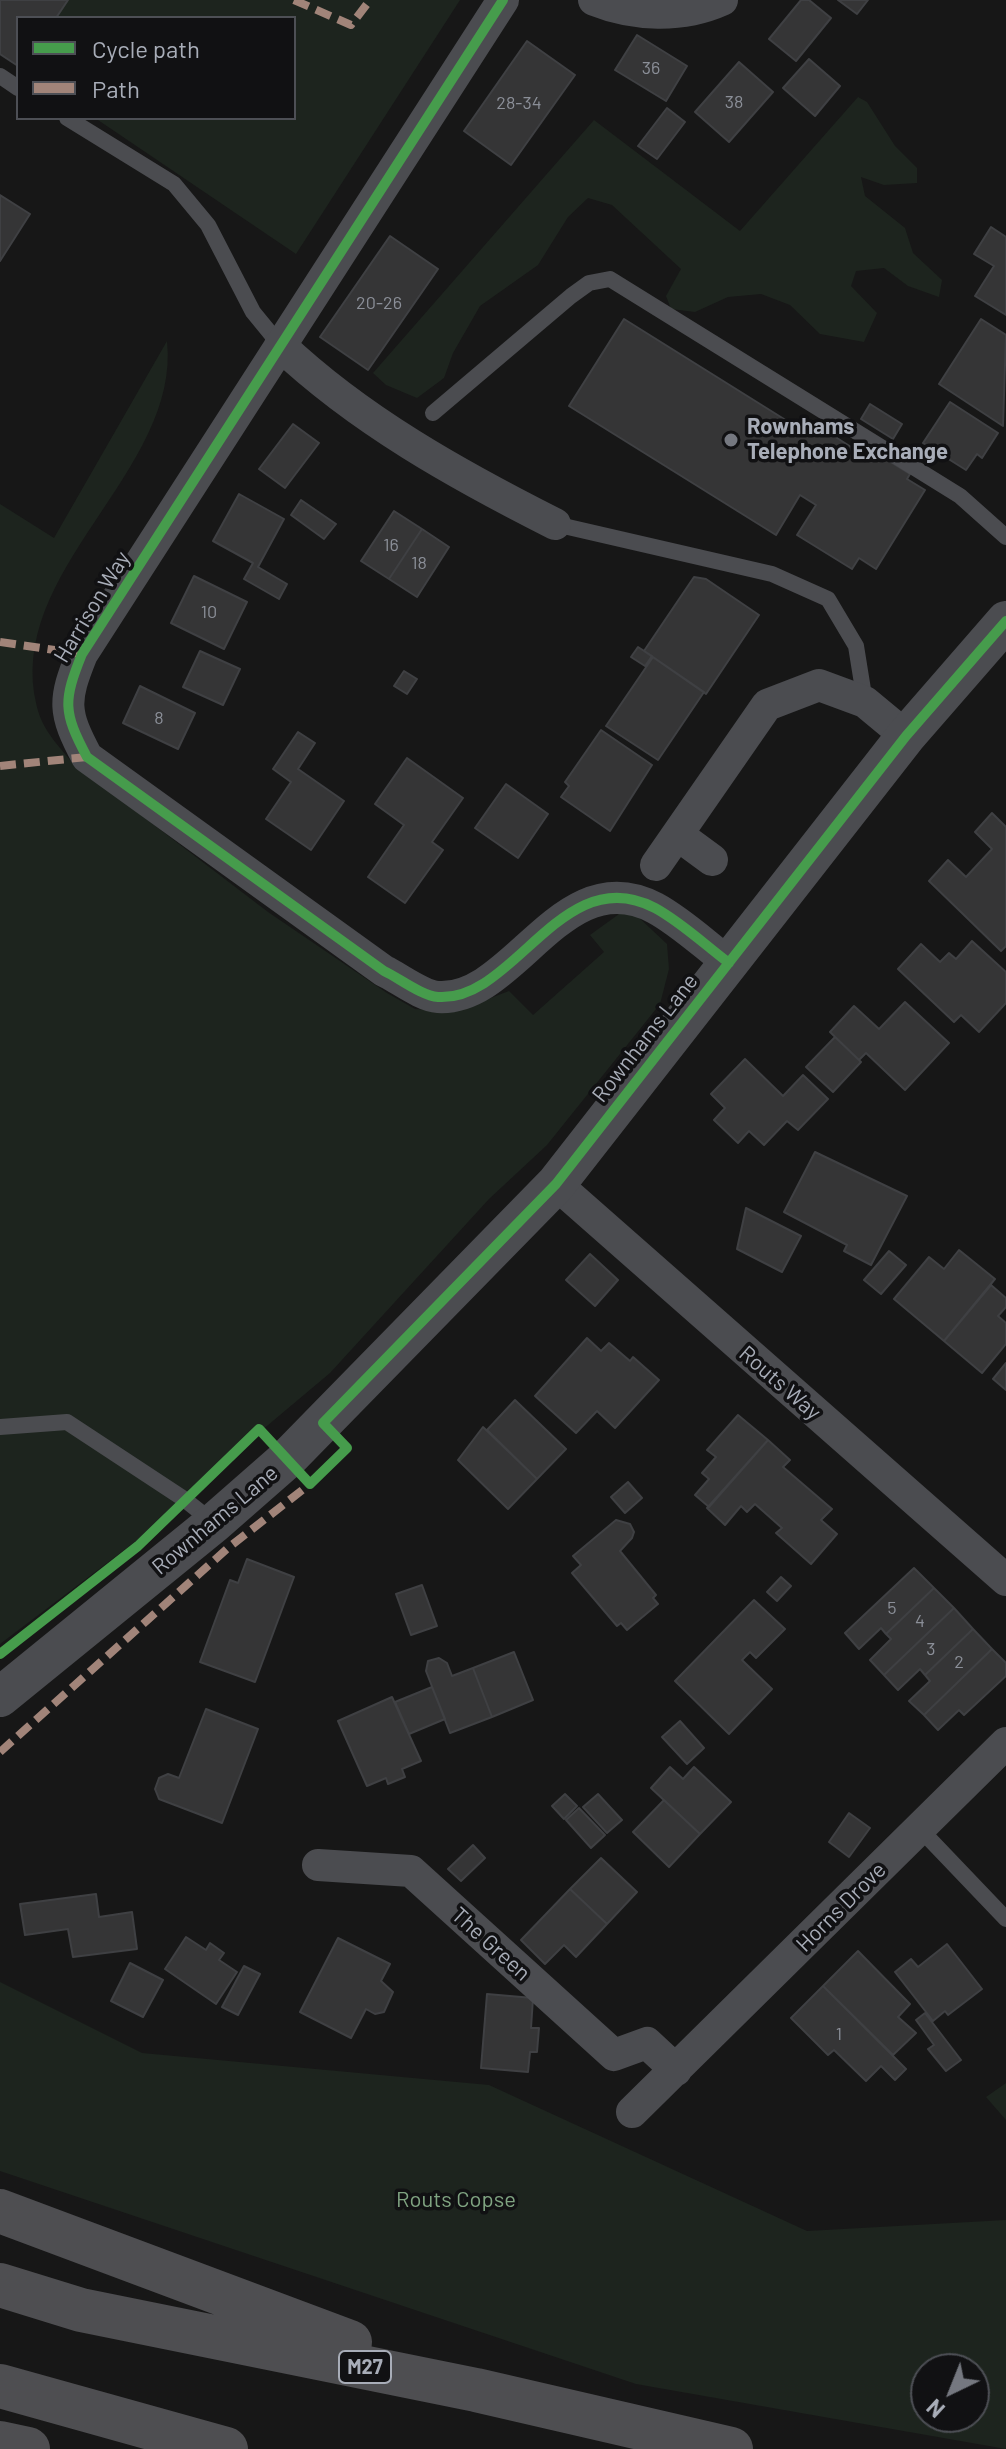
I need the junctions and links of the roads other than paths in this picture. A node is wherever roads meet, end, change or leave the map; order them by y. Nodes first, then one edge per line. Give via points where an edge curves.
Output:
1 (503, 0) edge
2 (594, 0) edge
3 (722, 0) edge
4 (70, 120) edge
5 (280, 345) junction
6 (433, 413) dead end
7 (555, 524) joint
8 (1006, 537) edge
9 (1006, 621) edge
10 (865, 702) junction
11 (906, 736) junction
12 (678, 835) junction
13 (712, 860) dead end
14 (656, 865) dead end
15 (729, 963) junction
16 (556, 1184) junction
17 (0, 1427) edge
18 (214, 1523) junction
19 (1006, 1580) edge
20 (0, 1697) edge
21 (1006, 1743) edge
22 (920, 1829) junction
23 (318, 1865) dead end
24 (1006, 1919) edge
25 (676, 2070) junction
26 (632, 2112) dead end
27 (0, 2211) edge
28 (0, 2285) edge
29 (0, 2386) edge
30 (476, 2390) junction
31 (0, 2443) edge
32 (28, 2449) edge
33 (226, 2449) edge
34 (731, 2449) edge

1 - 5 street, Harrison Way
2 - 3 street via 654,14
4 - 5 lane via 174,184 208,225 253,312
5 - 7 street via 316,379 462,476
5 - 15 street, Harrison Way via 82,654 68,687 68,722 87,757 384,971 436,997 469,993 586,902 610,899 655,908
6 - 8 lane via 571,296 589,283 610,279 960,496
7 - 10 lane via 772,574 828,599 856,646
9 - 11 street, Rownhams Lane
10 - 11 street
10 - 12 street via 819,685 767,705
11 - 15 street, Rownhams Lane
12 - 13 street
12 - 14 street
15 - 16 street, Rownhams Lane
16 - 18 street, Rownhams Lane via 323,1423
16 - 19 street, Routs Way
17 - 18 lane via 67,1422
18 - 20 street, Rownhams Lane
21 - 22 street, Horns Drove
22 - 24 lane
22 - 25 street, Horns Drove
23 - 25 street, The Green via 411,1871 614,2055 647,2043
25 - 26 street, Horns Drove
27 - 30 highway, M27
28 - 30 highway, M27 via 81,2310
29 - 33 highway
30 - 34 highway, M27
31 - 32 highway

